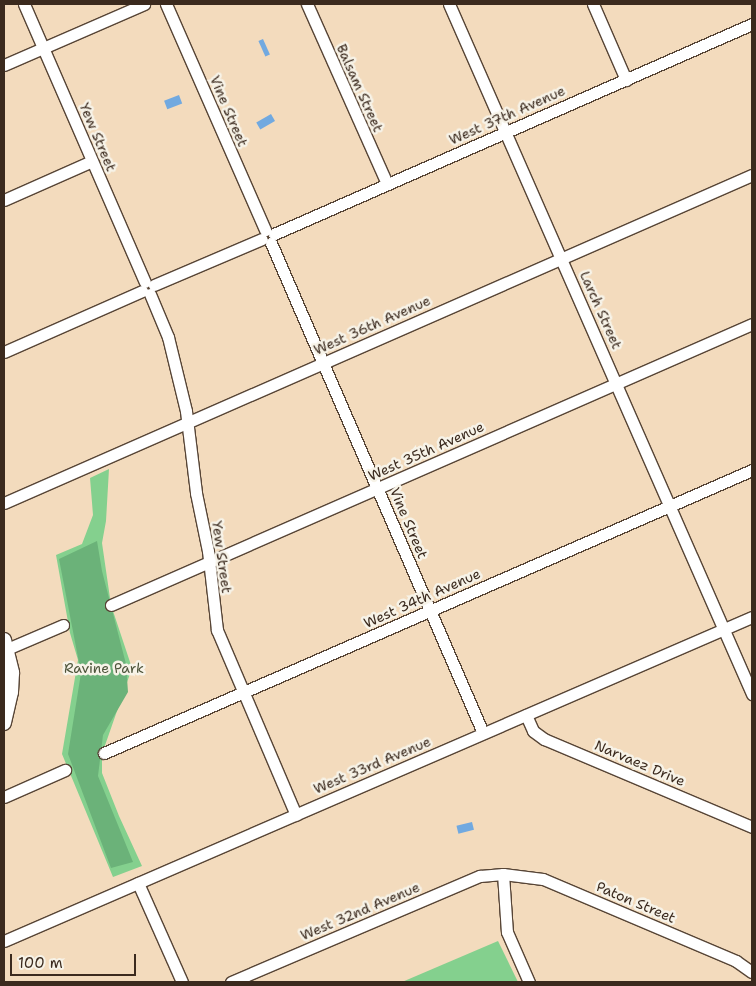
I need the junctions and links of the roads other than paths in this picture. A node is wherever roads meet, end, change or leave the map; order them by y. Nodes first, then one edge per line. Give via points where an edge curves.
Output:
1 (24, 4) edge
2 (144, 4) edge
3 (166, 4) edge
4 (307, 4) edge
5 (449, 4) edge
6 (592, 4) edge
7 (752, 24) edge
8 (43, 48) junction
9 (4, 65) edge
10 (626, 80) junction
11 (506, 132) junction
12 (92, 161) junction
13 (752, 175) edge
14 (387, 184) junction
15 (4, 200) edge
16 (268, 236) junction
17 (561, 258) junction
18 (148, 288) junction
19 (752, 324) edge
20 (4, 352) edge
21 (322, 363) junction
22 (617, 384) junction
23 (188, 422) junction
24 (752, 470) edge
25 (377, 488) junction
26 (4, 503) edge
27 (670, 506) junction
28 (208, 562) junction
29 (111, 605) dead end
30 (430, 611) junction
31 (752, 617) edge
32 (63, 626) dead end
33 (724, 629) junction
34 (5, 644) edge
35 (244, 693) junction
36 (752, 694) edge
37 (526, 715) junction
38 (4, 723) edge
39 (483, 734) junction
40 (104, 753) dead end
41 (65, 770) dead end
42 (4, 797) edge
43 (296, 815) junction
44 (752, 826) edge
45 (503, 874) junction
46 (138, 883) junction
47 (4, 941) edge
48 (752, 972) edge
49 (182, 982) edge
50 (231, 982) edge
51 (529, 982) edge

1 - 8 street, Yew Street
2 - 8 street
3 - 16 street, Vine Street
4 - 14 street, Balsam Street
5 - 11 street, Larch Street
6 - 10 street
7 - 10 street, West 37th Avenue
8 - 9 street
8 - 12 street, Yew Street
10 - 11 street, West 37th Avenue
11 - 14 street, West 37th Avenue
11 - 17 street, Larch Street
12 - 15 street
12 - 18 street, Yew Street
13 - 17 street, West 36th Avenue
14 - 16 street, West 37th Avenue
16 - 18 street, West 37th Avenue
16 - 21 street, Vine Street
17 - 21 street, West 36th Avenue
17 - 22 street, Larch Street
18 - 20 street, West 37th Avenue
18 - 23 street, Yew Street via 168,337
19 - 22 street, West 35th Avenue
21 - 23 street, West 36th Avenue
21 - 25 street, Vine Street
22 - 25 street, West 35th Avenue
22 - 27 street, Larch Street
23 - 26 street, West 36th Avenue
23 - 28 street, Yew Street
24 - 27 street, West 34th Avenue
25 - 28 street, West 35th Avenue
25 - 30 street, Vine Street
27 - 30 street, West 34th Avenue
27 - 33 street, Larch Street
28 - 29 street, West 35th Avenue
28 - 35 street, Yew Street via 217,630
30 - 35 street, West 34th Avenue
30 - 39 street, Vine Street
31 - 33 street, West 33rd Avenue
32 - 34 street
33 - 36 street, Larch Street
33 - 37 street, West 33rd Avenue
34 - 38 main road via 12,673
35 - 40 street, West 34th Avenue
35 - 43 street, Yew Street
37 - 39 street, West 33rd Avenue
37 - 44 street, Narvaez Drive via 534,731 544,739
39 - 43 street, West 33rd Avenue
41 - 42 street
43 - 46 street, West 33rd Avenue
45 - 48 street, Paton Street via 543,879 736,961
45 - 50 street, West 32nd Avenue via 480,876
45 - 51 street via 507,932
46 - 47 street, West 33rd Avenue
46 - 49 street

